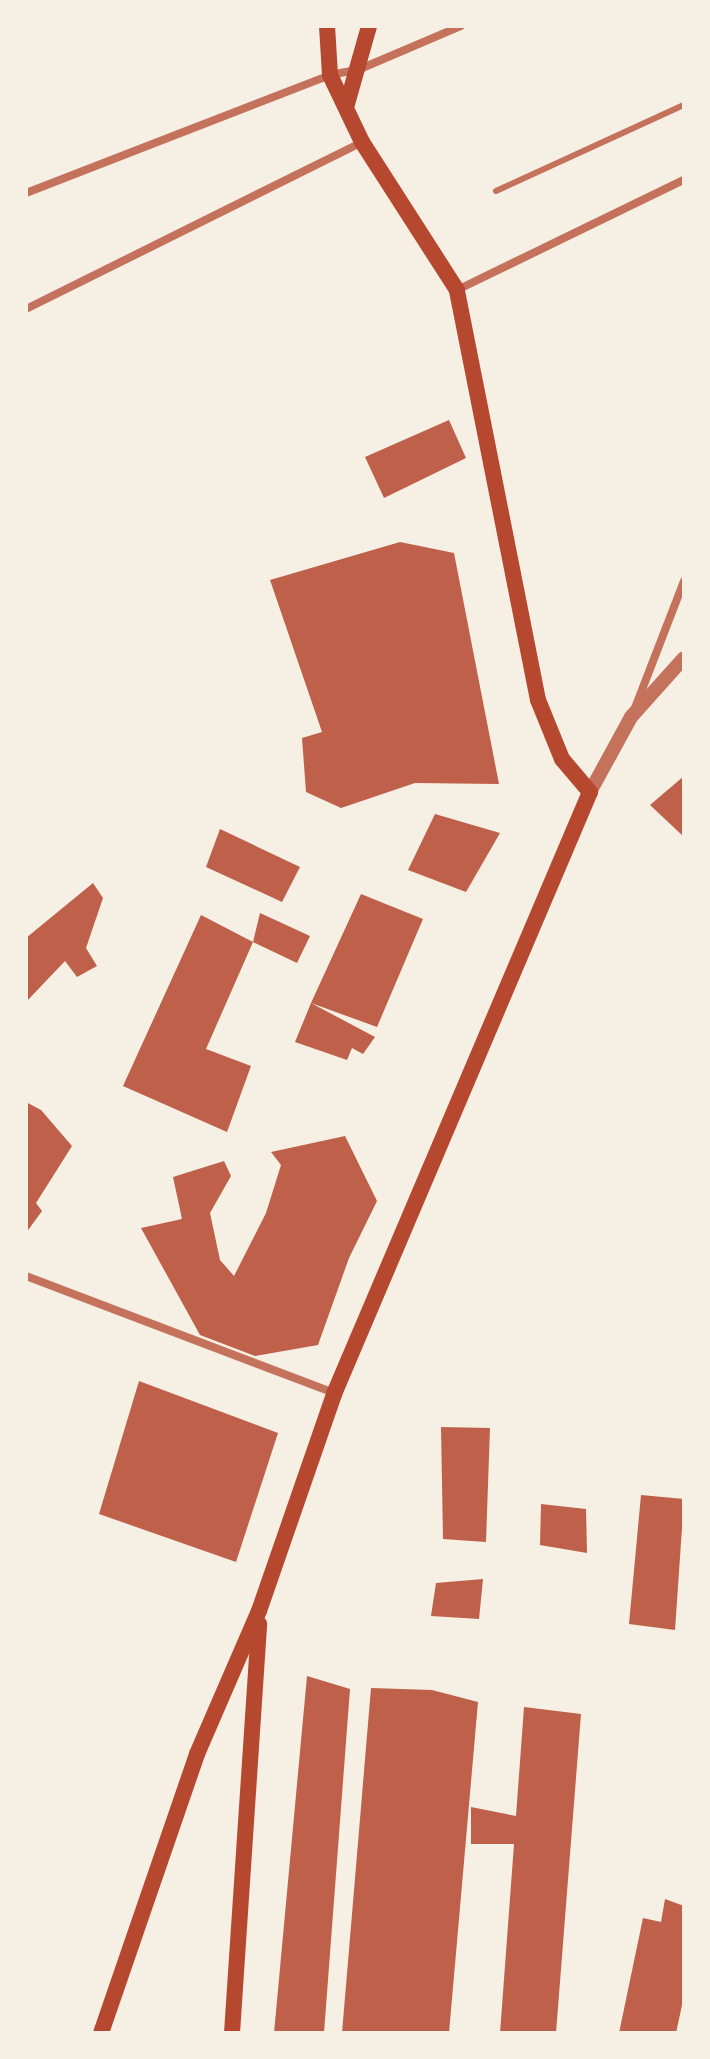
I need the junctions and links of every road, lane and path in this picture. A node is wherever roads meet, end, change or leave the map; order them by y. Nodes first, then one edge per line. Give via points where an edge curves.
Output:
1 (327, 26) edge
2 (369, 26) edge
3 (461, 26) edge
4 (360, 69) junction
5 (330, 75) junction
6 (347, 104) junction
7 (684, 105) edge
8 (362, 142) junction
9 (684, 180) edge
10 (496, 191) dead end
11 (26, 193) edge
12 (457, 290) junction
13 (26, 309) edge
14 (684, 581) edge
15 (684, 658) edge
16 (631, 717) junction
17 (590, 792) junction
18 (26, 1276) edge
19 (334, 1394) junction
20 (259, 1611) junction
21 (101, 2033) edge
22 (232, 2033) edge

1 - 5 main road
2 - 4 main road
3 - 4 street
4 - 5 street
4 - 6 main road
5 - 6 main road
5 - 11 street
6 - 8 main road
7 - 10 lane
8 - 12 main road
8 - 13 street
9 - 12 street
12 - 17 main road via 538,700 562,759
14 - 16 street
15 - 16 street
16 - 17 street
17 - 19 main road
18 - 19 street
19 - 20 main road
20 - 21 main road via 197,1754
20 - 22 main road

